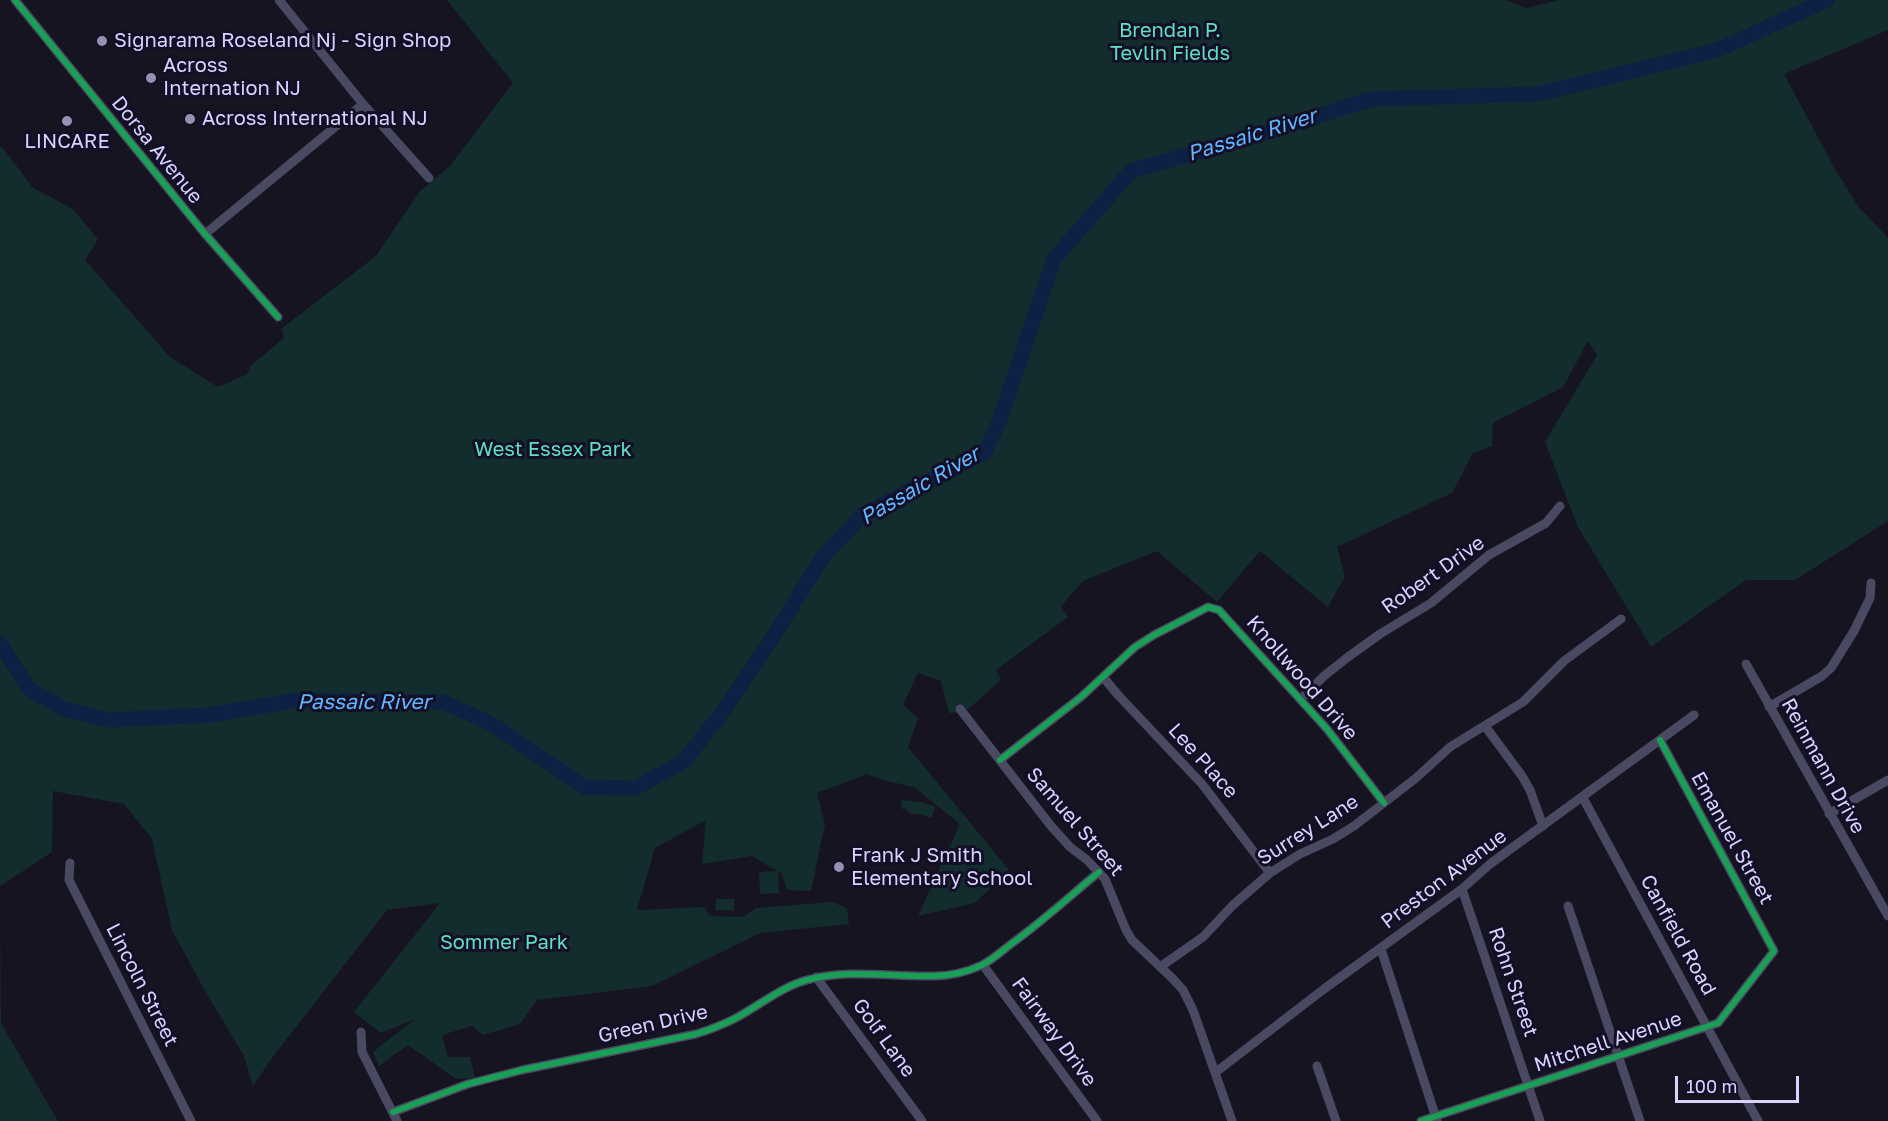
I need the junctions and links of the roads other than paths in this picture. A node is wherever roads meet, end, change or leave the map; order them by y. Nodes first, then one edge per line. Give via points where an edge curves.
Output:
1 (15, 0) edge
2 (279, 0) edge
3 (363, 104) junction
4 (429, 178) dead end
5 (204, 234) junction
6 (278, 316) dead end
7 (1560, 506) dead end
8 (1871, 583) dead end
9 (1621, 619) dead end
10 (1746, 664) dead end
11 (1103, 677) junction
12 (1301, 699) junction
13 (1769, 707) junction
14 (960, 709) dead end
15 (1694, 715) dead end
16 (1485, 726) junction
17 (1660, 740) junction
18 (1000, 760) junction
19 (1888, 780) edge
20 (1583, 798) junction
21 (1384, 803) junction
22 (1829, 814) junction
23 (1544, 826) junction
24 (70, 863) dead end
25 (1099, 872) junction
26 (1270, 873) junction
27 (1462, 890) junction
28 (1568, 906) dead end
29 (1888, 916) edge
30 (1381, 949) junction
31 (1774, 951) joint
32 (983, 965) junction
33 (1160, 967) junction
34 (816, 977) junction
35 (1707, 1026) junction
36 (361, 1032) dead end
37 (1619, 1055) junction
38 (1317, 1066) dead end
39 (1216, 1072) junction
40 (1529, 1085) junction
41 (395, 1116) edge
42 (1436, 1119) edge
43 (191, 1121) edge
44 (922, 1121) edge
45 (1097, 1121) edge
46 (1232, 1121) edge
47 (1336, 1121) edge
48 (1421, 1121) edge
49 (1540, 1121) edge
50 (1640, 1121) edge
51 (1758, 1121) edge

1 - 5 street, Dorsa Avenue
2 - 3 street
3 - 4 street
3 - 5 street
5 - 6 street, Dorsa Avenue
7 - 12 street, Robert Drive via 1546,523 1489,555 1431,603 1348,657
8 - 13 street via 1870,598 1831,668
9 - 16 street, Surrey Lane via 1564,661 1523,702
10 - 13 street, Reinmann Drive
11 - 12 street, Knollwood Drive via 1135,647 1208,607 1219,610
11 - 18 street
11 - 26 street, Lee Place via 1202,784
12 - 21 street, Knollwood Drive
13 - 22 street, Reinmann Drive
14 - 18 street, Samuel Street
15 - 17 street, Preston Avenue
16 - 21 street, Surrey Lane via 1450,747
16 - 23 street via 1522,776
17 - 20 street, Preston Avenue
17 - 31 street, Emanuel Street
18 - 25 street, Samuel Street via 1051,826
19 - 22 street
20 - 23 street, Preston Avenue
20 - 35 street, Canfield Road
21 - 26 street, Surrey Lane via 1333,839
22 - 29 street, Reinmann Drive
23 - 27 street, Preston Avenue via 1490,864
24 - 43 street, Lincoln Street via 69,880
25 - 32 street, Green Drive
25 - 33 street, Samuel Street via 1132,940
26 - 33 street, Surrey Lane via 1203,938
27 - 30 street, Preston Avenue
27 - 40 street, Rohn Street
28 - 37 street
30 - 39 street, Preston Avenue
30 - 42 street
31 - 35 street, Mitchell Avenue via 1718,1023
32 - 34 street, Green Drive via 950,975 866,973
32 - 45 street, Fairway Drive
33 - 39 street, Samuel Street via 1188,999
34 - 41 street, Green Drive via 787,988 733,1020 696,1034 479,1081
34 - 44 street, Golf Lane
35 - 37 street, Mitchell Avenue
35 - 51 street, Canfield Road
36 - 41 street via 362,1052
37 - 40 street, Mitchell Avenue
37 - 50 street
38 - 47 street
39 - 46 street, Samuel Street
40 - 42 street, Mitchell Avenue
40 - 49 street, Rohn Street
42 - 48 street, Mitchell Avenue

